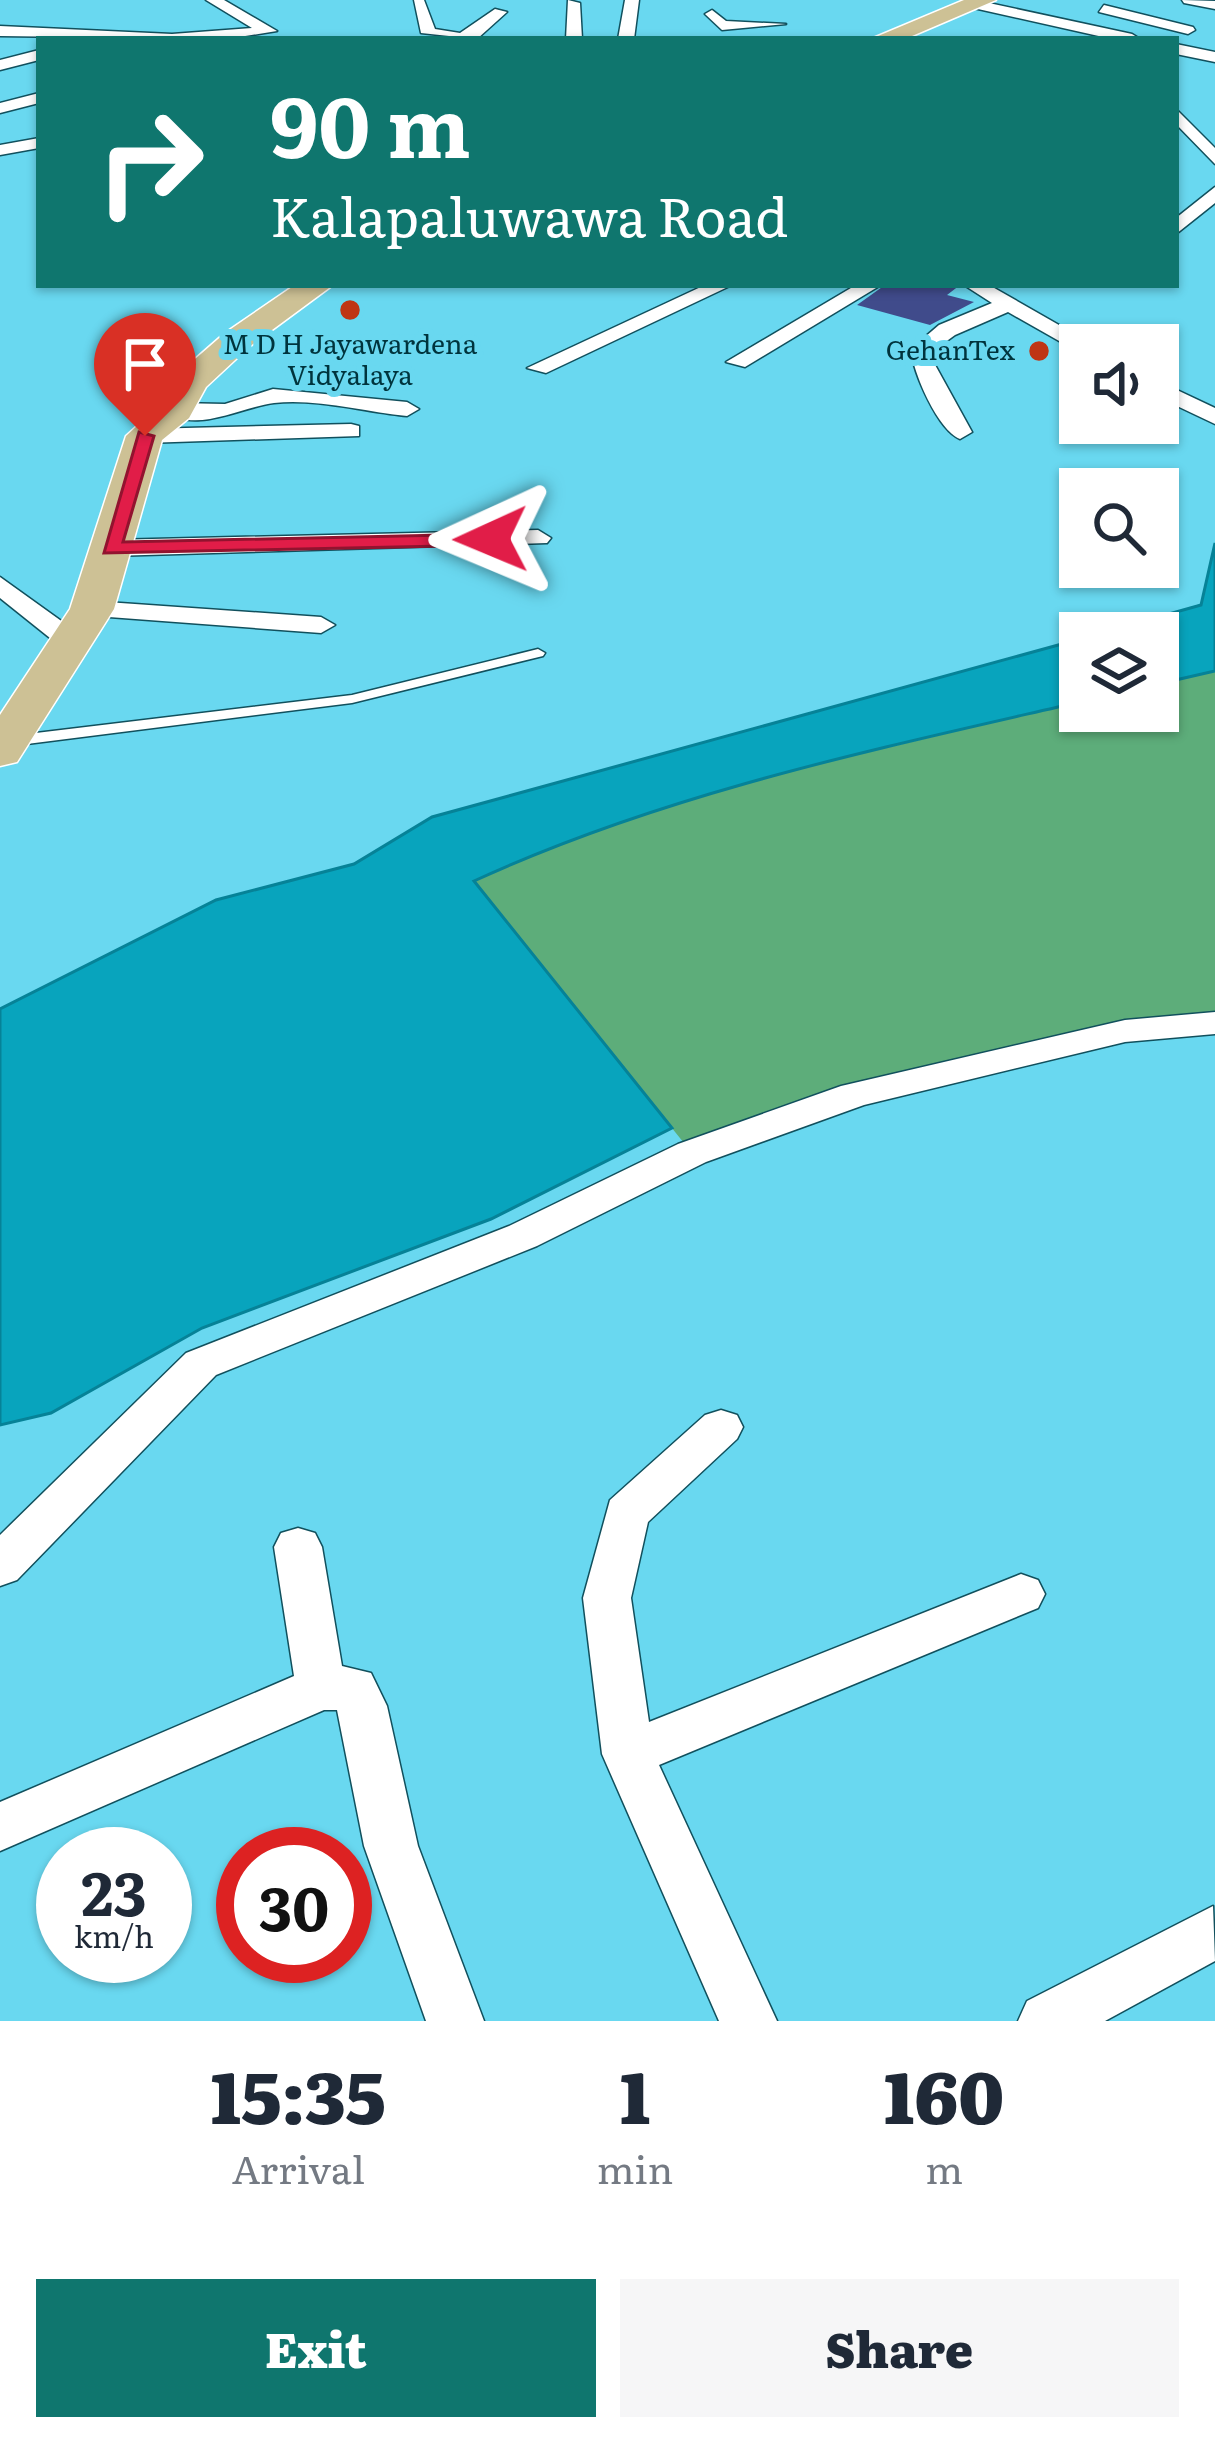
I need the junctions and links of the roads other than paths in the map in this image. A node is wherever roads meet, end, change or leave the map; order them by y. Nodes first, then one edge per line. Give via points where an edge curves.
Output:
1 (248, 0) edge
2 (632, 0) edge
3 (1189, 0) edge
4 (217, 2) edge
5 (979, 2) edge
6 (419, 3) dead end
7 (573, 3) edge
8 (1087, 5) dead end
9 (1215, 5) edge
10 (772, 6) dead end
11 (500, 12) dead end
12 (712, 14) dead end
13 (1187, 30) dead end
14 (0, 31) edge
15 (781, 32) edge
16 (119, 34) junction
17 (276, 35) edge
18 (111, 36) edge
19 (146, 36) edge
20 (241, 36) edge
21 (451, 36) edge
22 (469, 36) edge
23 (574, 36) edge
24 (626, 36) edge
25 (891, 36) edge
26 (1120, 36) edge
27 (1179, 50) edge
28 (36, 56) edge
29 (1214, 57) edge
30 (0, 65) edge
31 (36, 99) edge
32 (0, 108) edge
33 (1179, 118) edge
34 (36, 143) edge
35 (0, 151) edge
36 (1208, 160) edge
37 (1215, 193) edge
38 (1179, 225) edge
39 (313, 288) edge
40 (715, 288) edge
41 (866, 288) edge
42 (980, 288) edge
43 (1011, 303) junction
44 (1059, 331) edge
45 (737, 362) dead end
46 (538, 368) dead end
47 (1179, 399) edge
48 (406, 410) dead end
49 (1215, 417) edge
50 (160, 423) junction
51 (351, 431) dead end
52 (960, 432) dead end
53 (538, 538) dead end
54 (111, 548) junction
55 (0, 585) edge
56 (322, 625) dead end
57 (84, 626) junction
58 (538, 653) dead end
59 (5, 747) edge
60 (1215, 1023) edge
61 (721, 1427) dead end
62 (298, 1547) dead end
63 (0, 1566) edge
64 (1021, 1594) dead end
65 (321, 1688) junction
66 (628, 1754) junction
67 (0, 1827) edge
68 (1213, 1933) edge
69 (1078, 2014) edge
70 (455, 2021) edge
71 (748, 2021) edge

1 - 4 street
2 - 24 street
3 - 9 street
4 - 17 street
5 - 25 main road
5 - 26 street
6 - 21 street via 429,33
7 - 23 street
8 - 13 street
10 - 15 street
11 - 22 street
12 - 15 street via 722,26
14 - 16 street
16 - 18 street
16 - 19 street
17 - 20 street
27 - 29 street
28 - 30 street
31 - 32 street
33 - 36 street
34 - 35 street
37 - 38 street
39 - 50 main road via 237,340
40 - 46 street
41 - 45 street
42 - 43 street
43 - 44 street
43 - 52 street via 922,349
47 - 49 street
48 - 50 street via 274,396
50 - 51 street
50 - 54 main road
53 - 54 street
54 - 57 main road
55 - 57 street
56 - 57 street
57 - 59 main road
58 - 59 lane via 352,699
60 - 63 street via 1125,1031 854,1095 692,1153 523,1236 201,1364
61 - 66 street via 627,1513 608,1598
62 - 65 street
64 - 66 street
65 - 67 street
65 - 70 street via 353,1688 362,1706 391,1846
66 - 71 street
68 - 69 street

